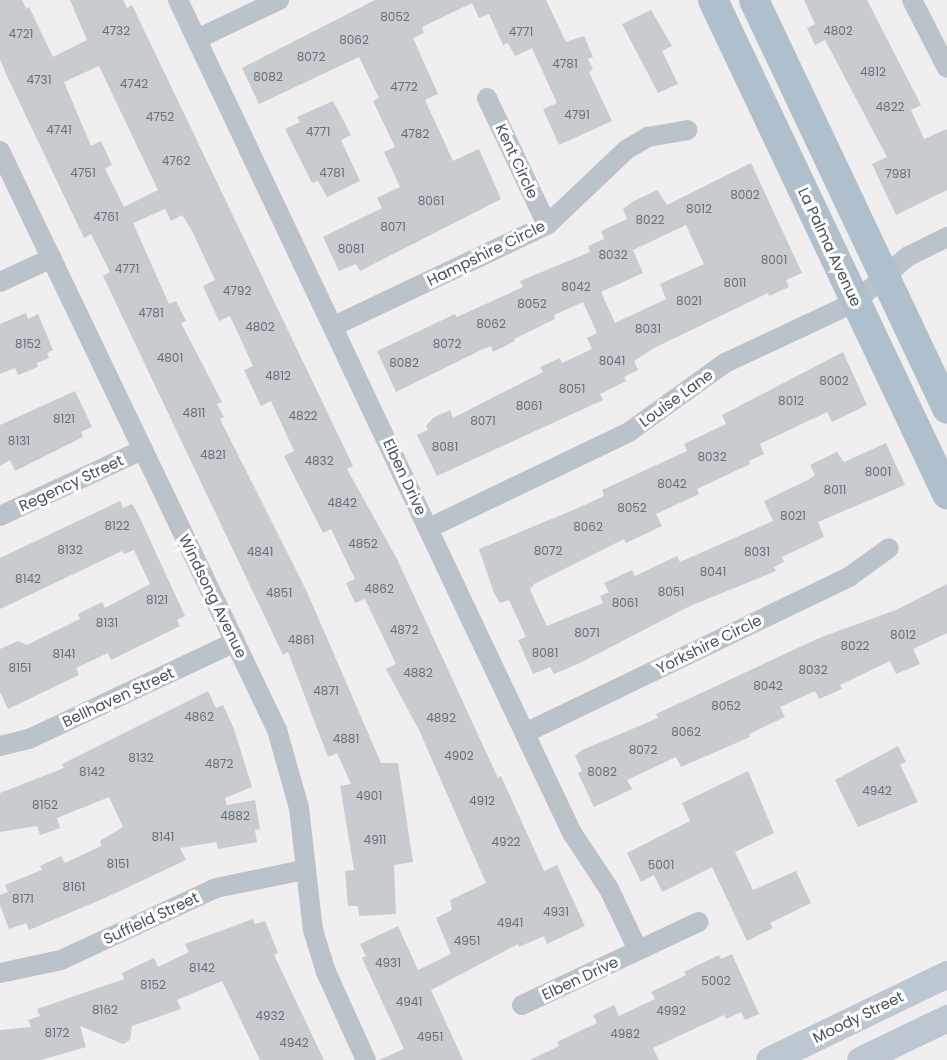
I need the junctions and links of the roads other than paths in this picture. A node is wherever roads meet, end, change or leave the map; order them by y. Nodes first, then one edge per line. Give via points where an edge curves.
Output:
1 (178, 0) edge
2 (279, 0) edge
3 (713, 0) edge
4 (754, 0) edge
5 (917, 1) edge
6 (197, 39) junction
7 (947, 68) edge
8 (488, 98) dead end
9 (687, 130) dead end
10 (0, 151) edge
11 (547, 225) junction
12 (947, 237) edge
13 (51, 258) junction
14 (884, 277) junction
15 (0, 282) edge
16 (855, 302) junction
17 (334, 326) junction
18 (947, 409) edge
19 (142, 450) junction
20 (947, 494) edge
21 (0, 516) edge
22 (429, 528) junction
23 (889, 548) dead end
24 (235, 642) junction
25 (525, 733) junction
26 (0, 746) edge
27 (304, 870) junction
28 (698, 922) dead end
29 (638, 950) junction
30 (0, 973) edge
31 (947, 974) edge
32 (522, 1005) dead end
33 (947, 1018) edge
34 (366, 1060) edge
35 (769, 1060) edge
36 (860, 1060) edge

1 - 6 street, Elben Drive
2 - 6 street
3 - 16 main road, La Palma Avenue
4 - 14 main road
5 - 7 street
6 - 17 street, Elben Drive
8 - 11 street, Kent Circle
9 - 11 street, Hampshire Circle via 648,137 626,150
10 - 13 street, Windsong Avenue
11 - 17 street, Hampshire Circle
12 - 14 street, Louise Lane via 908,257
13 - 15 street
13 - 19 street, Windsong Avenue
14 - 16 street, Louise Lane
14 - 18 main road
16 - 20 main road, La Palma Avenue
16 - 22 street, Louise Lane via 725,363 629,432
17 - 22 street, Elben Drive
19 - 21 street, Regency Street
19 - 24 street, Windsong Avenue
22 - 25 street, Elben Drive
23 - 25 street, Yorkshire Circle via 849,577
24 - 26 street, Bellhaven Street via 29,739
24 - 27 street, Windsong Avenue via 277,730 290,768 299,808
25 - 29 street, Elben Drive via 572,833 609,889
27 - 30 street, Suffield Street via 216,888 61,960
27 - 34 street, Windsong Avenue via 313,930 326,972
28 - 29 street, Elben Drive
29 - 32 street, Elben Drive
31 - 35 main road, Moody Street
33 - 36 main road

